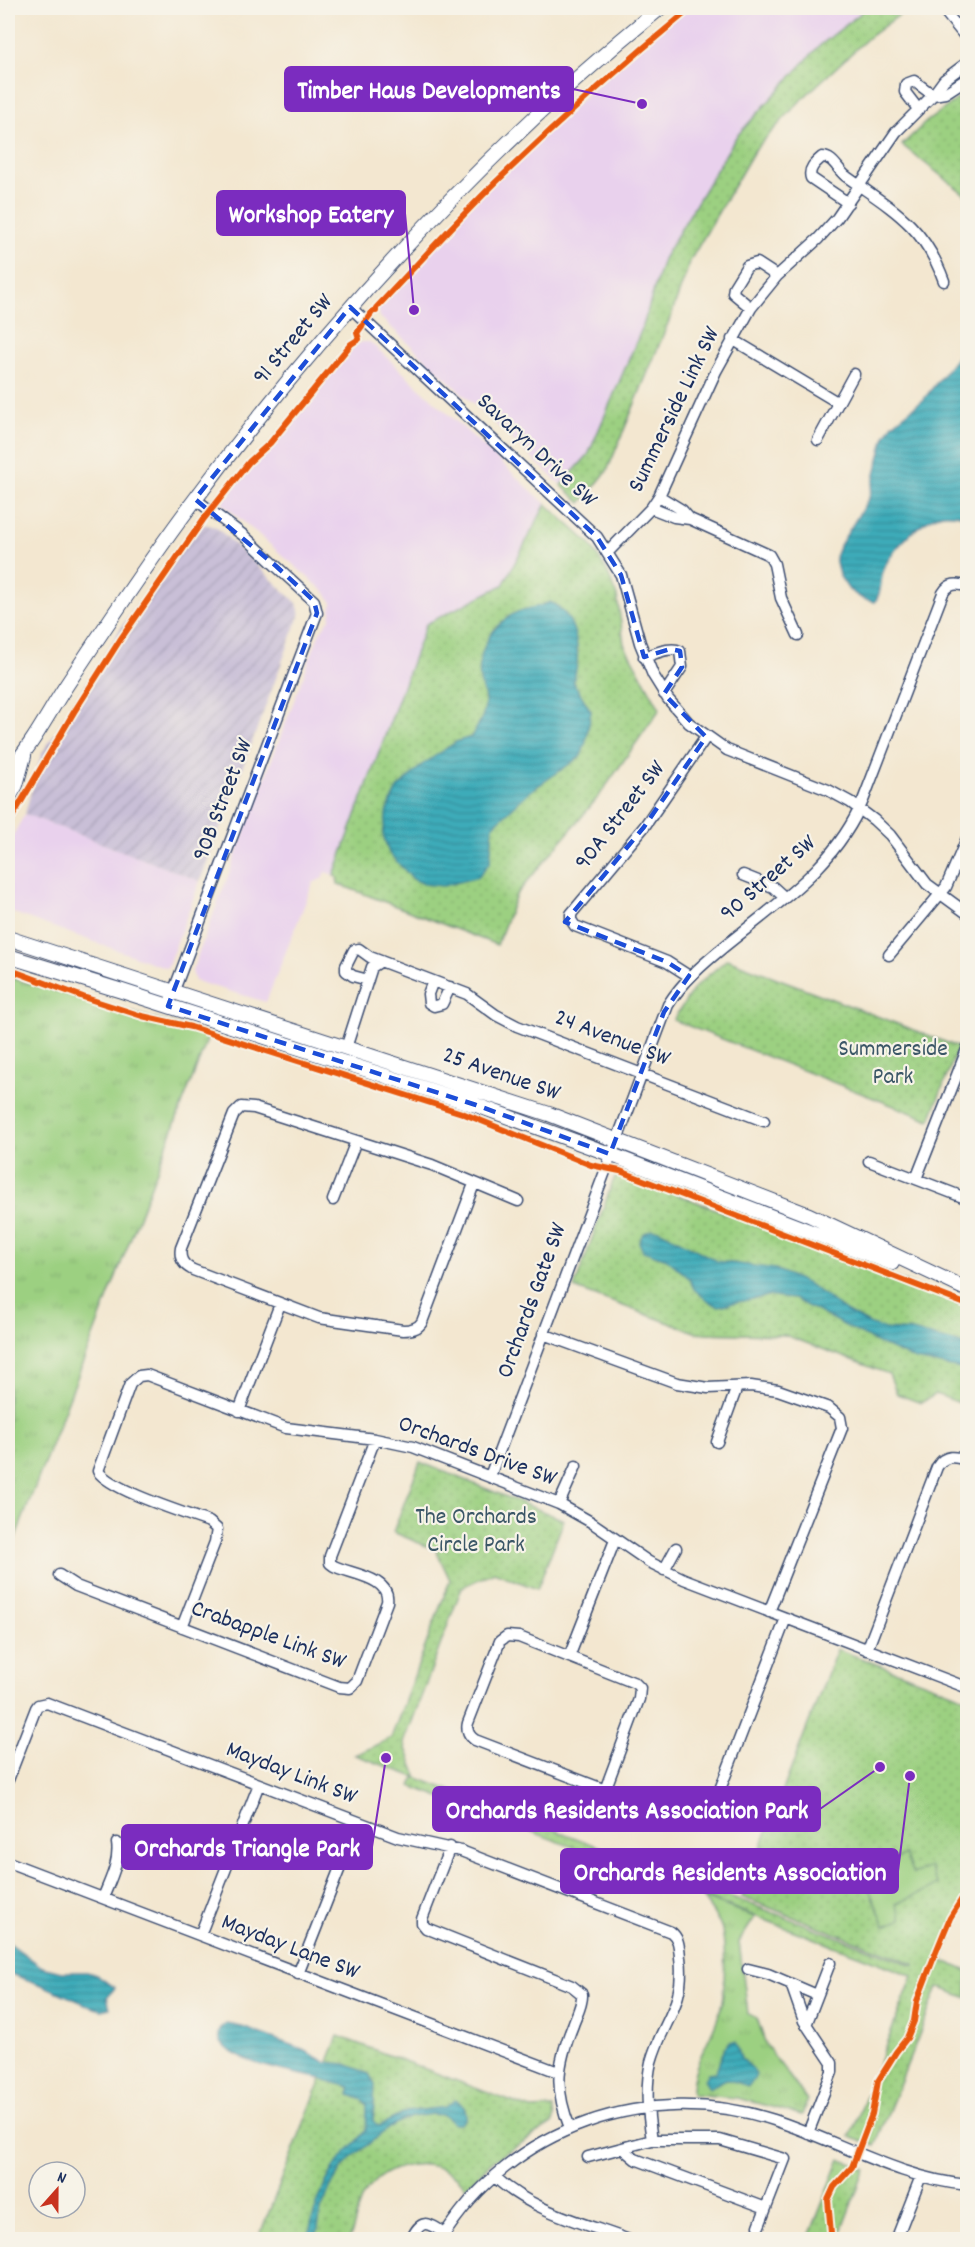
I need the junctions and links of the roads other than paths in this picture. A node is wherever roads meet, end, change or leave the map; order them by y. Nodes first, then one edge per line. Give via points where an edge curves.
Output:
1 (660, 8) edge
2 (942, 8) edge
3 (961, 8) edge
4 (968, 16) edge
5 (968, 40) edge
6 (968, 62) edge
7 (968, 78) edge
8 (933, 95) junction
9 (918, 109) junction
10 (860, 185) junction
11 (848, 203) junction
12 (777, 276) junction
13 (944, 280) dead end
14 (350, 307) junction
15 (751, 308) junction
16 (732, 339) junction
17 (854, 374) dead end
18 (837, 402) junction
19 (818, 440) dead end
20 (658, 496) junction
21 (195, 499) junction
22 (651, 508) junction
23 (690, 519) junction
24 (608, 552) junction
25 (968, 587) edge
26 (798, 634) dead end
27 (644, 657) junction
28 (664, 694) junction
29 (706, 737) junction
30 (25, 754) junction
31 (8, 772) edge
32 (8, 799) edge
33 (860, 809) junction
34 (968, 836) edge
35 (743, 875) dead end
36 (940, 896) junction
37 (784, 897) junction
38 (968, 914) edge
39 (8, 938) edge
40 (8, 956) edge
41 (889, 956) dead end
42 (381, 961) junction
43 (689, 976) junction
44 (368, 980) junction
45 (433, 981) junction
46 (450, 987) junction
47 (173, 992) junction
48 (168, 1006) junction
49 (968, 1047) edge
50 (346, 1048) junction
51 (641, 1073) junction
52 (764, 1121) dead end
53 (616, 1140) junction
54 (356, 1141) junction
55 (610, 1154) junction
56 (869, 1161) dead end
57 (916, 1179) junction
58 (474, 1184) junction
59 (968, 1199) edge
60 (333, 1200) dead end
61 (518, 1201) dead end
62 (968, 1291) edge
63 (280, 1304) junction
64 (543, 1334) junction
65 (737, 1387) junction
66 (239, 1411) junction
67 (375, 1438) junction
68 (717, 1442) dead end
69 (968, 1461) edge
70 (576, 1466) dead end
71 (490, 1476) junction
72 (560, 1504) junction
73 (615, 1540) junction
74 (676, 1548) dead end
75 (664, 1570) junction
76 (59, 1575) dead end
77 (770, 1612) junction
78 (786, 1618) junction
79 (182, 1627) junction
80 (867, 1650) junction
81 (569, 1657) junction
82 (967, 1685) edge
83 (8, 1780) edge
84 (259, 1784) junction
85 (604, 1790) junction
86 (358, 1822) junction
87 (117, 1843) dead end
88 (450, 1847) junction
89 (8, 1862) edge
90 (103, 1898) junction
91 (200, 1935) junction
92 (830, 1963) dead end
93 (748, 1969) dead end
94 (298, 1974) junction
95 (791, 1984) junction
96 (817, 1995) junction
97 (806, 2025) junction
98 (558, 2072) junction
99 (648, 2107) junction
100 (570, 2128) junction
101 (808, 2133) junction
102 (652, 2140) junction
103 (622, 2148) junction
104 (588, 2157) dead end
105 (921, 2176) junction
106 (495, 2177) junction
107 (968, 2186) edge
108 (766, 2208) junction
109 (759, 2226) dead end
110 (442, 2236) edge
111 (411, 2240) edge
112 (629, 2240) edge
113 (896, 2240) edge

1 - 14 main road, 91 Street SW via 564,90 486,164
2 - 5 street
3 - 4 street
6 - 8 street, Summerside Link SW via 944,80
7 - 8 street via 952,90
8 - 9 street, Summerside Link SW
8 - 9 street via 914,81 906,84 905,92
9 - 10 street, Summerside Link SW via 891,137
10 - 11 street, Summerside Link SW
10 - 11 street via 828,158 822,158 810,170 811,178
10 - 13 street via 916,231 934,255
11 - 12 street, Summerside Link SW via 828,230
12 - 15 street, Summerside Link SW
12 - 15 street, Summerside Link SW via 757,264 747,266 733,293
14 - 21 main road, 91 Street SW
14 - 24 street, Savaryn Drive SW via 589,528
15 - 16 street, Summerside Link SW
16 - 18 street
16 - 20 street, Summerside Link SW
17 - 18 street
18 - 19 street
20 - 22 street, Summerside Link SW
20 - 23 street
21 - 30 main road, 91 Street SW via 104,628
21 - 47 street, 90B Street SW via 243,535 317,608
22 - 23 street
22 - 24 street, Summerside Link SW
23 - 26 street via 769,555 781,598
24 - 27 street, Savaryn Drive SW via 626,588
25 - 33 street, 90 Street SW via 954,584 943,593
27 - 28 street, Savaryn Drive SW
27 - 28 street via 670,649 680,651 682,667
28 - 29 street, Savaryn Drive SW
29 - 33 street, Savaryn Drive SW via 744,758 828,790
29 - 43 street, 90A Street SW via 644,827 571,914 575,926 667,962
30 - 31 main road, 91 Street SW
30 - 32 main road, 91 Street SW
33 - 36 street, Savaryn Drive SW via 890,835 917,873
33 - 37 street, 90 Street SW via 828,859
34 - 36 street
35 - 37 street via 773,887
36 - 38 street, Savaryn Drive SW
36 - 41 street
37 - 43 street, 90 Street SW
39 - 47 main road, 25 Avenue SW
40 - 48 main road, 25 Avenue SW
42 - 44 street via 373,965
42 - 44 street, 24 Avenue SW via 359,949 352,951 346,971
42 - 45 street, 24 Avenue SW
43 - 51 street, 90 Street SW via 664,1012
44 - 50 street
45 - 46 street, 24 Avenue SW
45 - 46 street via 428,997 434,1006 442,1004
46 - 51 street, 24 Avenue SW via 517,1026
47 - 48 street, 90B Street SW
47 - 50 main road, 25 Avenue SW
48 - 55 main road, 25 Avenue SW via 476,1105
49 - 57 street
50 - 53 main road, 25 Avenue SW via 515,1102
51 - 52 street, 24 Avenue SW
51 - 53 street, 90 Street SW
53 - 55 street, Orchards Gate SW
53 - 62 main road, 25 Avenue SW via 809,1215
54 - 58 street via 439,1168
54 - 60 street
54 - 63 street via 250,1107 241,1107 234,1114 180,1258 193,1270
55 - 62 main road, 25 Avenue SW
55 - 64 street, Orchards Gate SW
56 - 57 street
57 - 59 street
58 - 61 street
58 - 63 street via 419,1326 403,1330 329,1320
63 - 66 street
64 - 65 street via 677,1383 708,1389
64 - 71 street, Orchards Gate SW
65 - 68 street
65 - 77 street via 789,1393 829,1408 842,1423
66 - 67 street, Orchards Drive SW via 294,1430
66 - 79 street, Orchards Drive SW via 147,1375 139,1376 130,1384 98,1471 125,1489 217,1528
67 - 71 street, Orchards Drive SW via 413,1447
67 - 79 street, Crabapple Link SW via 330,1556 334,1566 377,1582 388,1595 354,1685 339,1687
69 - 80 street via 951,1456 939,1463
70 - 72 street, Orchards Drive SW
71 - 72 street, Orchards Drive SW
72 - 73 street, Orchards Drive SW
73 - 75 street, Orchards Drive SW
73 - 81 street
74 - 75 street
75 - 77 street, Orchards Drive SW
76 - 79 street, Crabapple Link SW via 76,1586
77 - 78 street, Orchards Drive SW
78 - 80 street, Orchards Drive SW
78 - 85 street via 707,1821 702,1825 693,1823
80 - 82 street, Orchards Drive SW
81 - 85 street via 640,1688
81 - 85 street via 519,1637 503,1638 467,1730 475,1740
83 - 84 street, Mayday Link SW via 36,1708 46,1702
84 - 86 street, Mayday Link SW
84 - 91 street
86 - 88 street, Mayday Link SW via 398,1837
86 - 94 street
87 - 90 street via 115,1868
88 - 98 street via 422,1923 430,1931 580,1990 583,1998
88 - 99 street, Mayday Link SW via 675,1934 681,1958 680,1990 652,2060
89 - 90 street, Mayday Lane SW
90 - 91 street, Mayday Lane SW
91 - 94 street, Mayday Lane SW
92 - 96 street
93 - 95 street
94 - 98 street, Mayday Lane SW
95 - 96 street
95 - 97 street
96 - 97 street
97 - 101 street via 832,2063
98 - 100 street via 560,2098
99 - 100 street
99 - 101 street via 717,2107 760,2116
99 - 102 street
100 - 106 street
101 - 105 street
102 - 103 street
102 - 108 street via 720,2140 786,2159
103 - 104 street
103 - 108 street via 635,2159
105 - 107 street
105 - 113 street
106 - 110 street
106 - 112 street via 527,2201
108 - 109 street
110 - 111 street via 430,2225 422,2224

